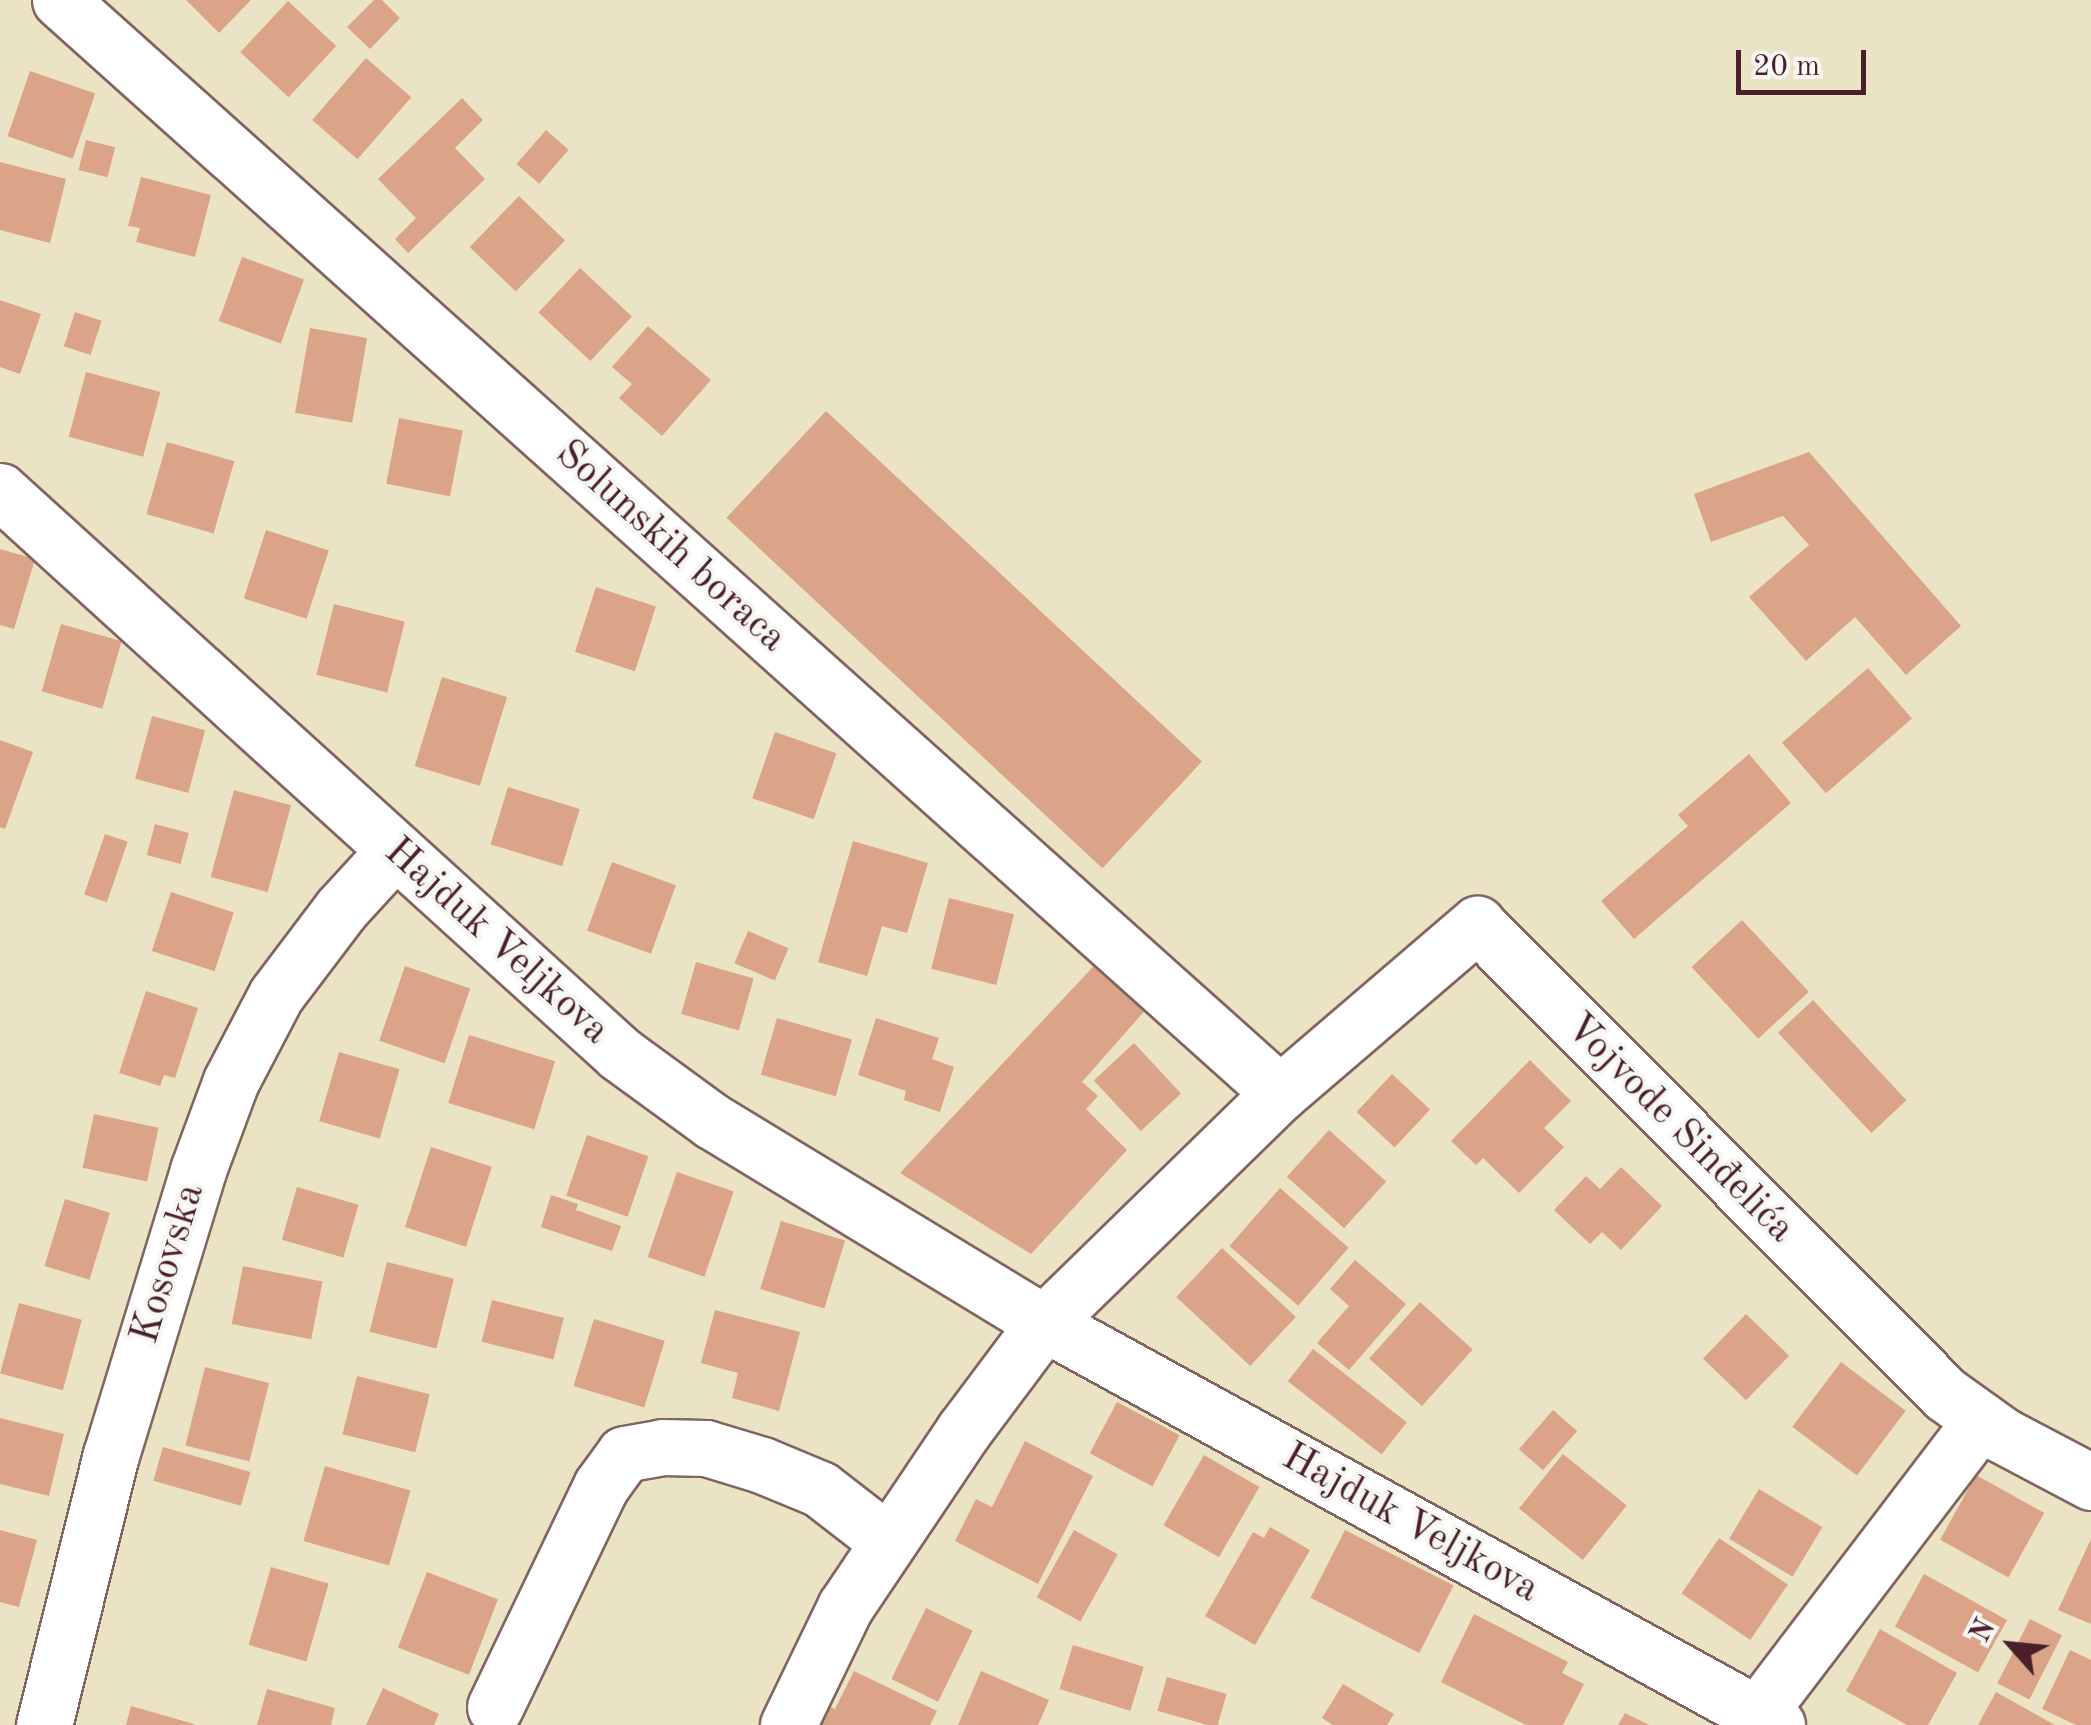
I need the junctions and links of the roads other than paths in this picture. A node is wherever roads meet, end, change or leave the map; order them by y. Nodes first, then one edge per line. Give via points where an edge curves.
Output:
1 (60, 0) edge
2 (0, 491) edge
3 (395, 850) junction
4 (1280, 1094) junction
5 (1044, 1323) junction
6 (1981, 1420) junction
7 (2091, 1482) edge
8 (887, 1541) junction
9 (494, 1707) dead end
10 (1760, 1722) edge
11 (44, 1725) edge
12 (788, 1725) edge

1 - 4 street, Solunskih boraca
2 - 3 street, Hajduk Veljkova
3 - 5 street, Hajduk Veljkova via 620,1054 712,1121
3 - 11 street, Kosovska via 276,995 231,1082 111,1454
4 - 5 street
4 - 6 street, Vojvode Sinđelića via 1477,924 1894,1348
5 - 8 street
5 - 10 street, Hajduk Veljkova
6 - 7 street, Vojvode Sinđelića
6 - 10 street
8 - 9 street via 820,1489 762,1465 706,1448 624,1454 601,1486
8 - 12 street via 845,1607

